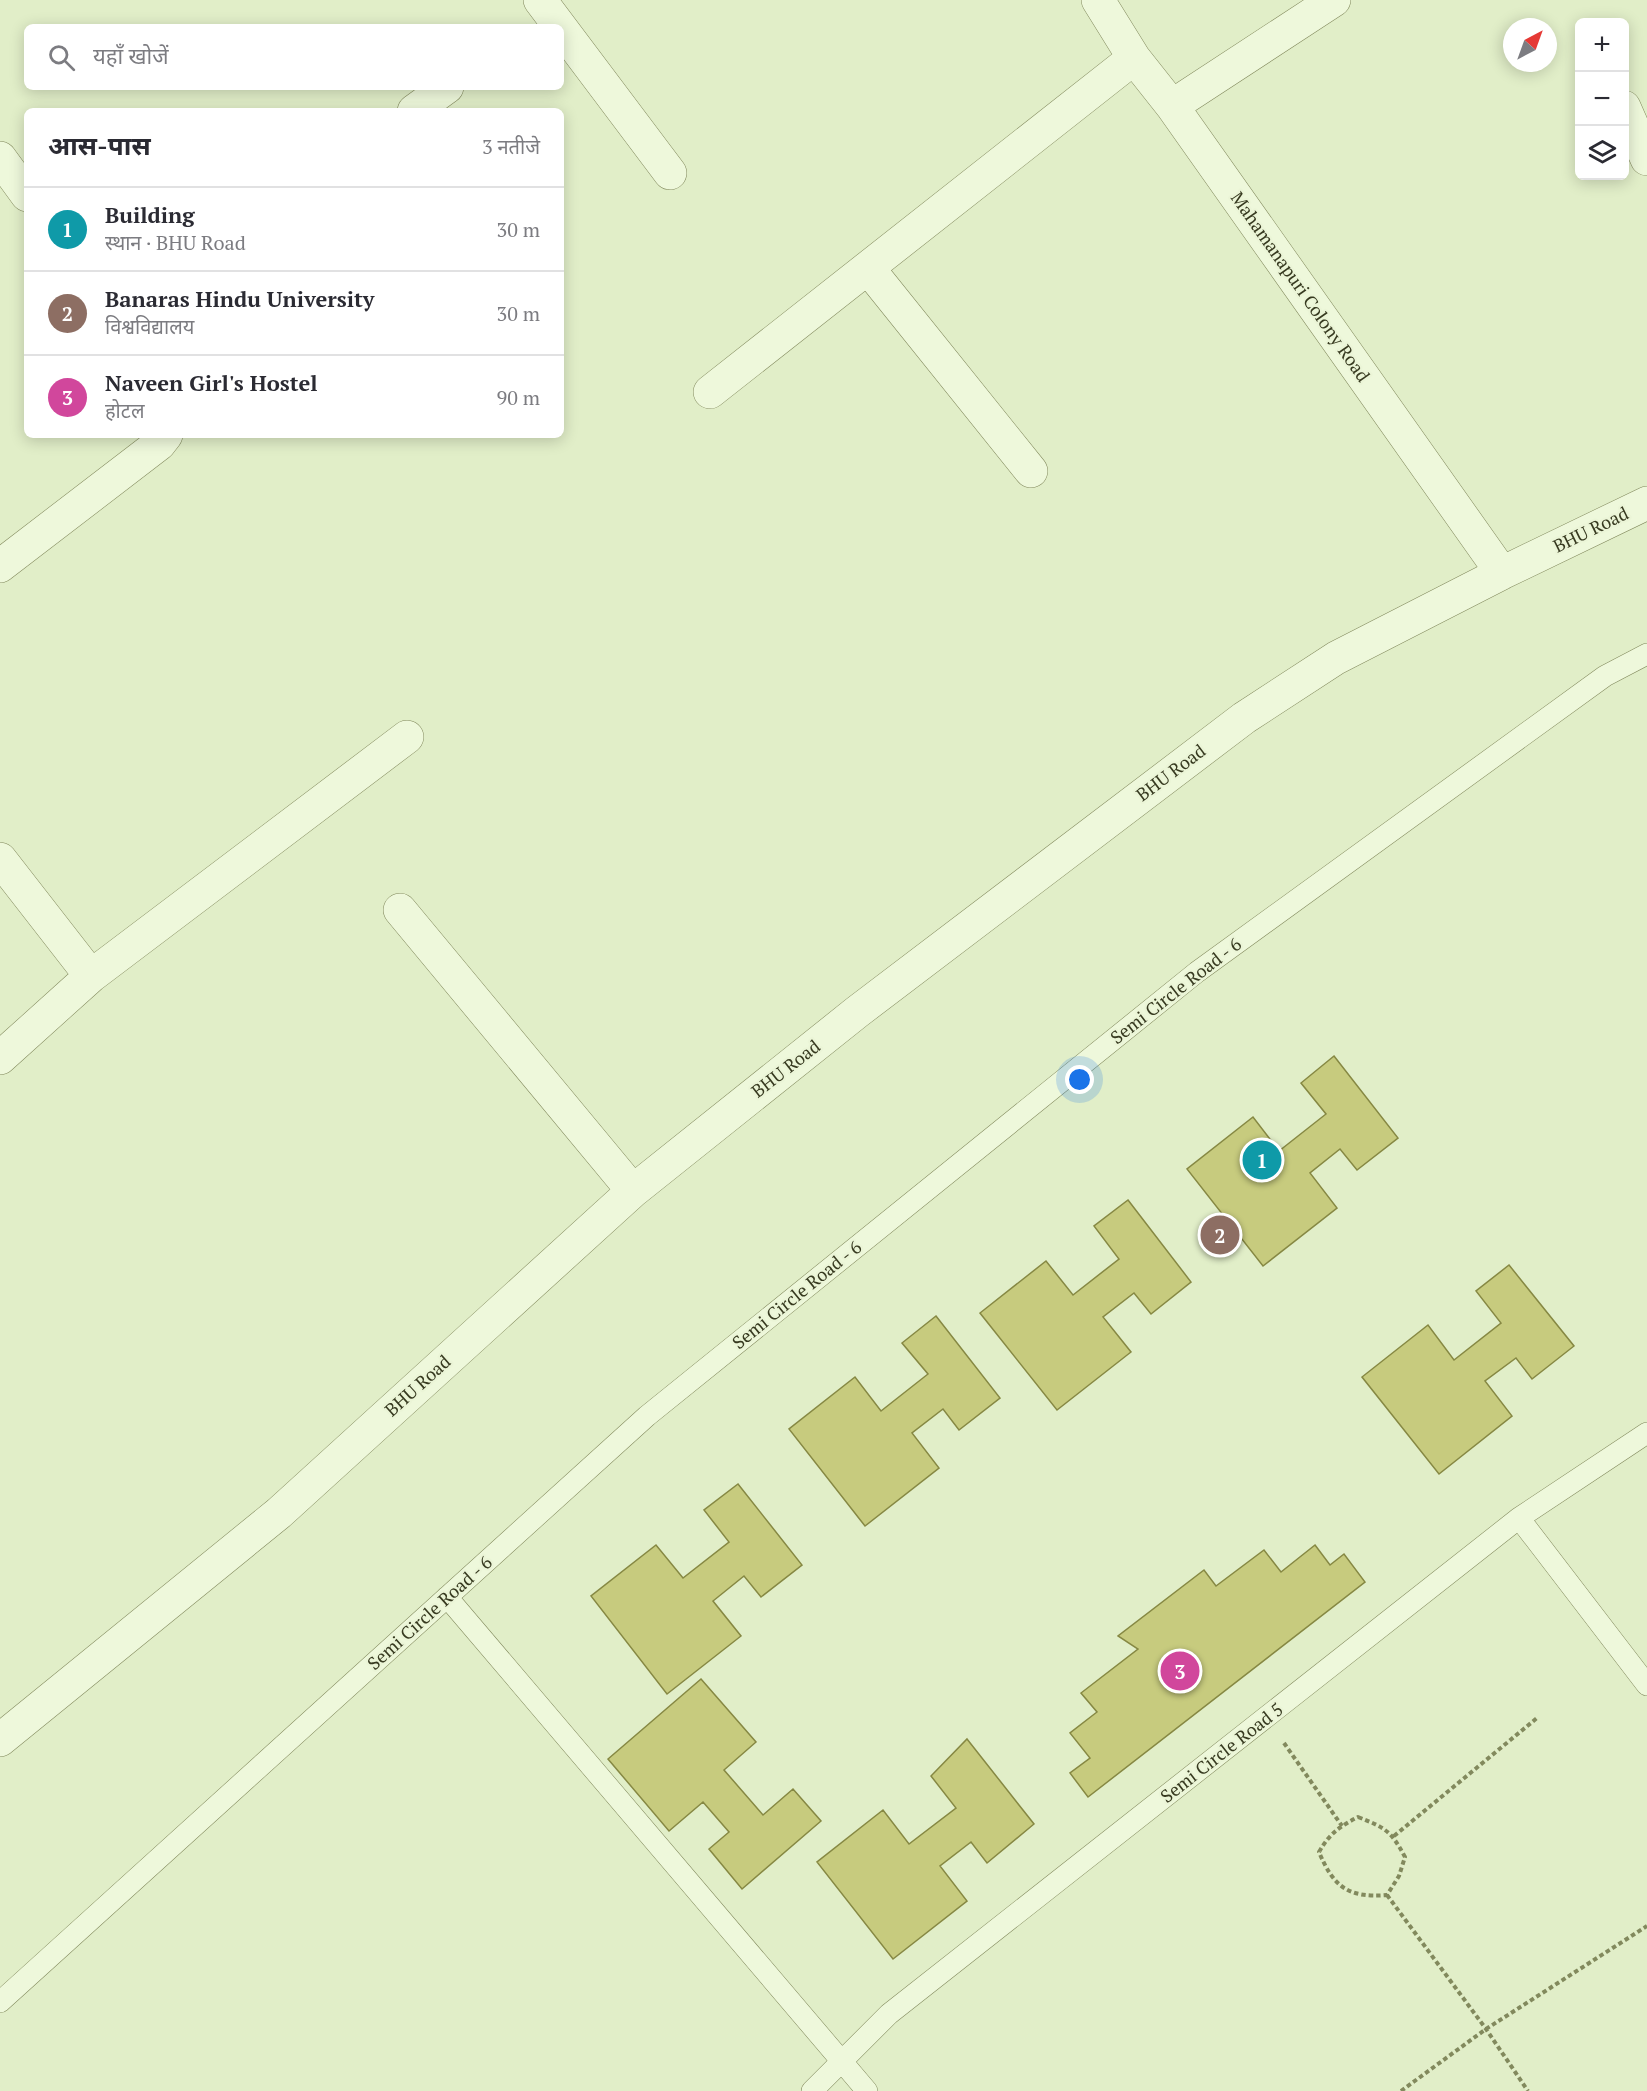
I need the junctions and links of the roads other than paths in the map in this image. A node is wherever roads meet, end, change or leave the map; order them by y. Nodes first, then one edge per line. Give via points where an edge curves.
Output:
1 (1098, 0) edge
2 (1334, 0) edge
3 (546, 10) edge
4 (557, 24) edge
5 (564, 34) edge
6 (1134, 58) junction
7 (443, 90) edge
8 (1172, 106) junction
9 (418, 108) edge
10 (1629, 118) edge
11 (0, 158) edge
12 (1647, 159) edge
13 (670, 173) dead end
14 (24, 191) edge
15 (868, 268) junction
16 (710, 392) dead end
17 (164, 438) edge
18 (1031, 471) dead end
19 (1647, 503) edge
20 (0, 566) edge
21 (1502, 573) junction
22 (1647, 654) edge
23 (407, 737) dead end
24 (0, 859) edge
25 (400, 910) dead end
26 (91, 976) junction
27 (0, 1058) edge
28 (633, 1191) junction
29 (1647, 1433) edge
30 (1519, 1518) junction
31 (447, 1597) junction
32 (1647, 1686) edge
33 (0, 1740) edge
34 (0, 2002) edge
35 (842, 2062) junction
36 (812, 2091) edge
37 (867, 2091) edge

1 - 6 street, Mahamanapuri Colony Road
2 - 8 street
3 - 4 street
5 - 13 street
6 - 8 street, Mahamanapuri Colony Road
6 - 15 street
7 - 9 street
8 - 21 street, Mahamanapuri Colony Road
10 - 12 street
11 - 14 street
15 - 16 street
15 - 18 street
17 - 20 street
19 - 21 street, BHU Road
21 - 28 street, BHU Road via 1336,658 1244,717 857,1012
22 - 31 lane, Semi Circle Road - 6 via 1605,676 1197,972 647,1416
23 - 26 street
24 - 26 street
25 - 28 street
26 - 27 street
28 - 33 street, BHU Road via 279,1513
29 - 30 lane, Semi Circle Road 5
30 - 32 lane
30 - 35 lane, Semi Circle Road 5 via 889,2014
31 - 34 lane, Semi Circle Road - 6
31 - 35 lane
35 - 36 lane, Semi Circle Road 5
35 - 37 lane

